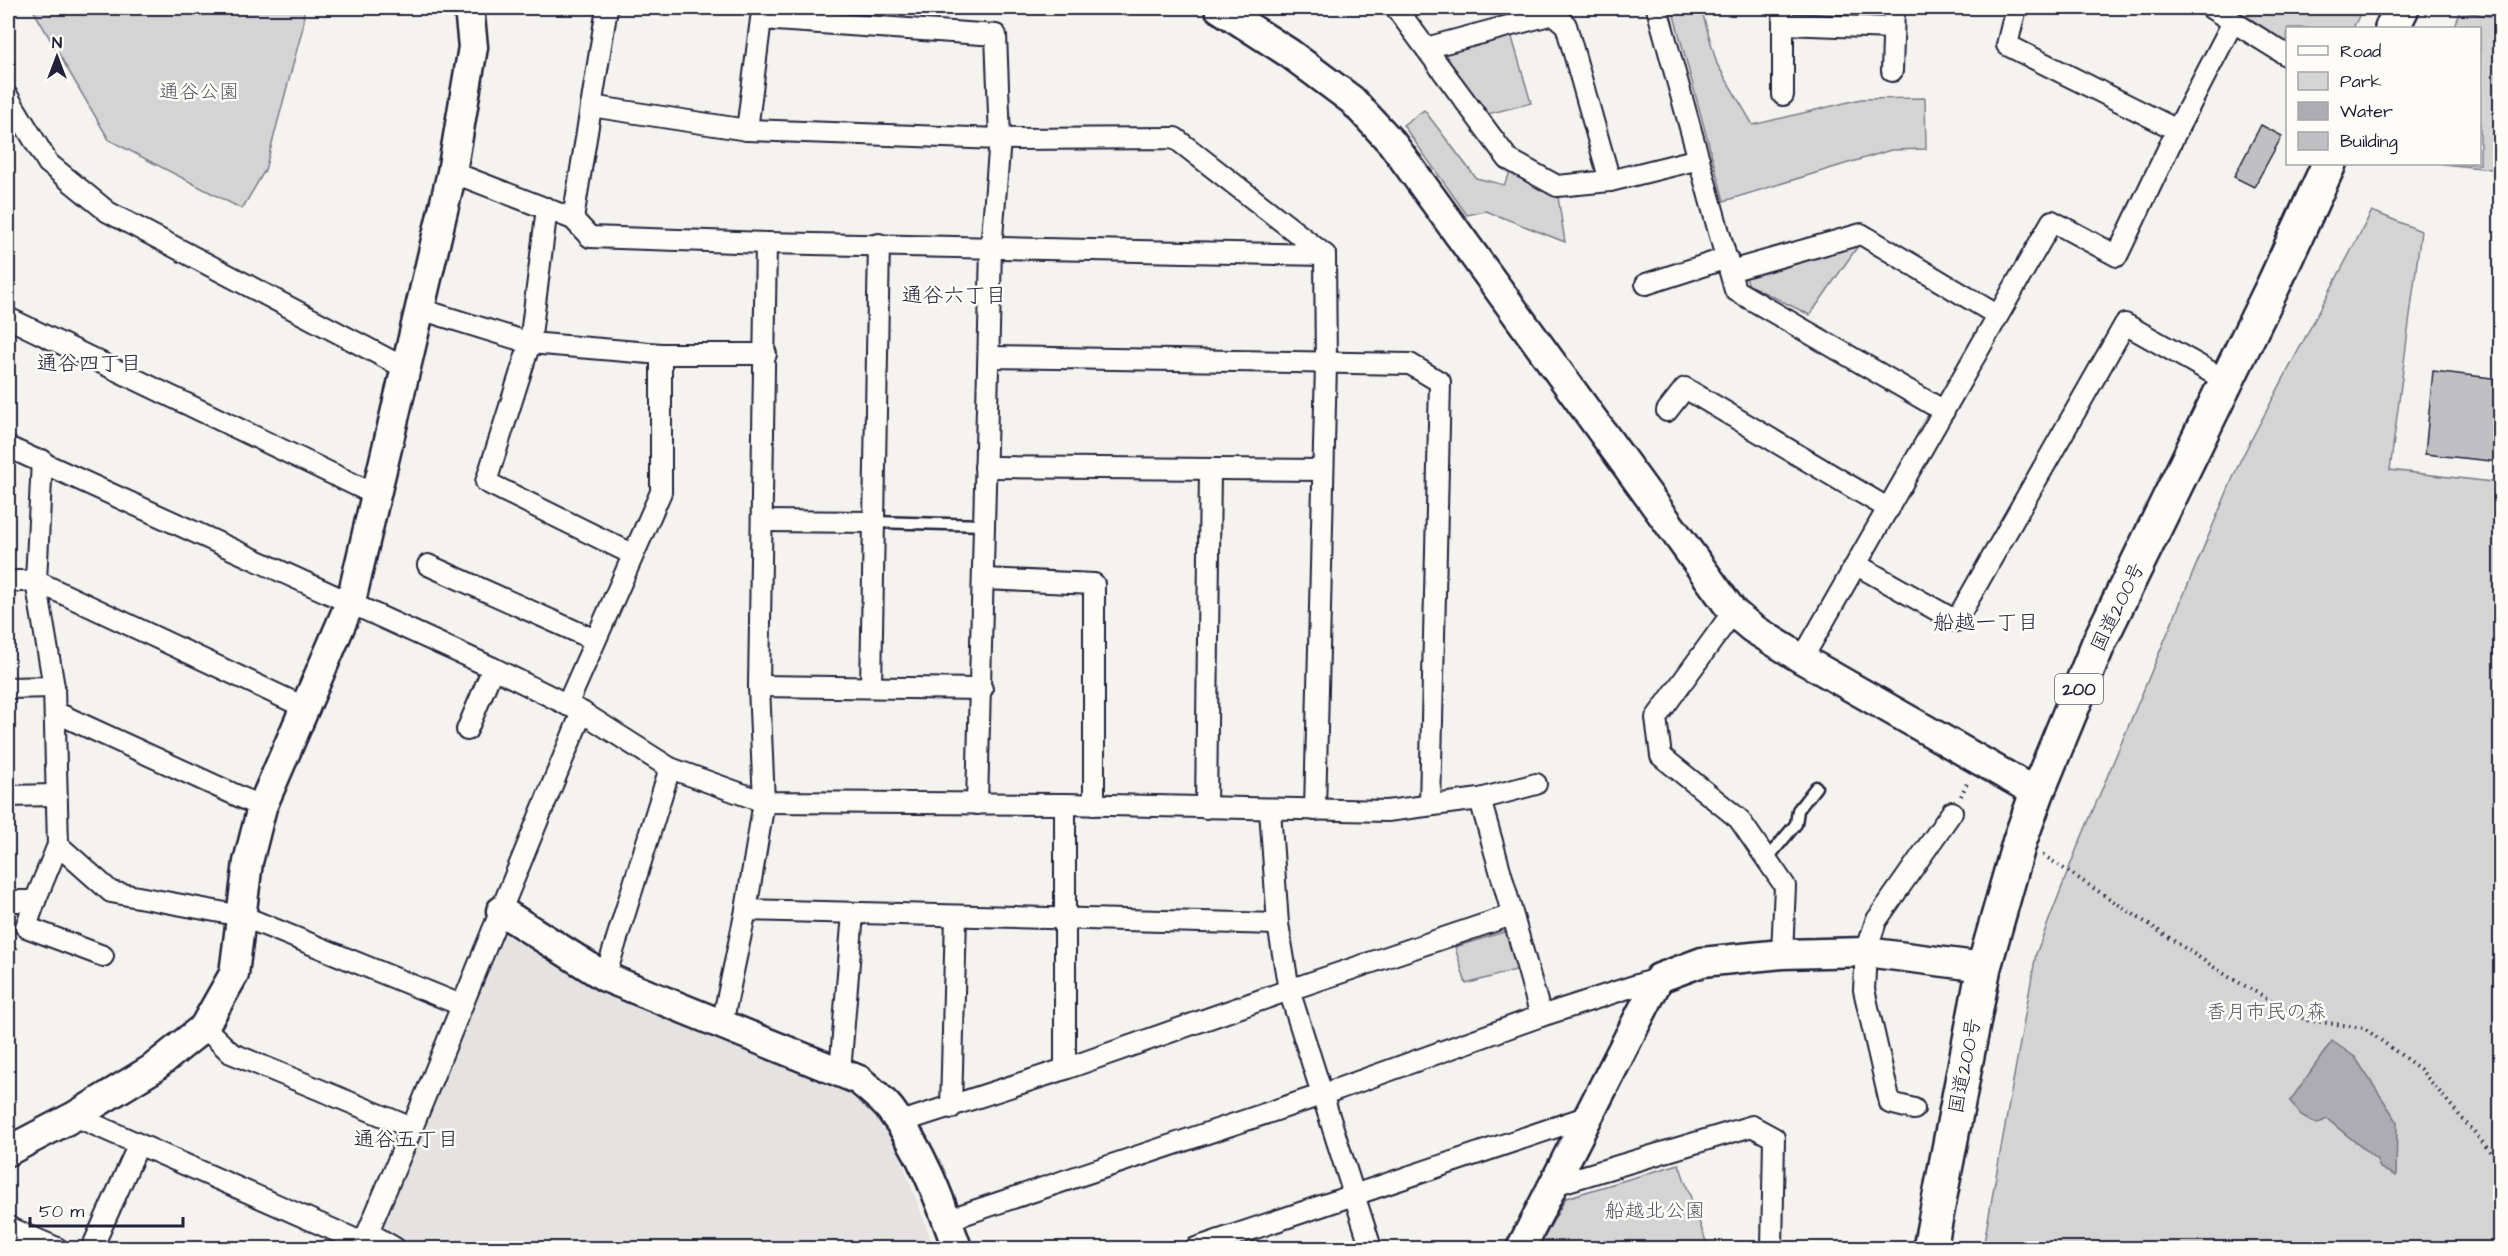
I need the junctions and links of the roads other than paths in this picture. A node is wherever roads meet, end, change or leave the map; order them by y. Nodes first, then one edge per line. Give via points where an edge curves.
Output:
1 (469, 8) edge
2 (607, 8) edge
3 (1219, 8) edge
4 (1396, 8) edge
5 (1657, 8) edge
6 (1894, 8) edge
7 (2016, 8) edge
8 (2211, 8) edge
9 (2402, 8) edge
10 (1784, 16) edge
11 (2233, 22) junction
12 (2392, 27) edge
13 (1893, 28) junction
14 (1426, 48) junction
15 (2286, 55) edge
16 (1892, 70) dead end
17 (1783, 95) dead end
18 (8, 97) edge
19 (591, 106) junction
20 (747, 130) junction
21 (2177, 130) junction
22 (1000, 139) junction
23 (1700, 159) junction
24 (2328, 165) edge
25 (452, 172) junction
26 (1610, 181) junction
27 (547, 208) junction
28 (573, 219) junction
29 (766, 243) junction
30 (879, 244) junction
31 (991, 249) junction
32 (1325, 255) junction
33 (1728, 264) junction
34 (1646, 284) dead end
35 (420, 309) junction
36 (1997, 315) junction
37 (8, 318) edge
38 (530, 343) junction
39 (661, 354) junction
40 (766, 354) junction
41 (989, 357) junction
42 (1326, 364) junction
43 (405, 368) junction
44 (2225, 380) junction
45 (1667, 411) dead end
46 (1944, 411) junction
47 (8, 447) edge
48 (42, 460) junction
49 (985, 467) junction
50 (1210, 470) junction
51 (1322, 470) junction
52 (376, 495) junction
53 (1889, 509) junction
54 (763, 521) junction
55 (873, 522) junction
56 (986, 525) junction
57 (632, 554) junction
58 (428, 565) dead end
59 (1857, 565) junction
60 (8, 568) edge
61 (984, 579) junction
62 (8, 581) edge
63 (36, 581) junction
64 (351, 601) junction
65 (1733, 612) junction
66 (595, 640) junction
67 (1802, 659) junction
68 (493, 668) junction
69 (759, 686) junction
70 (54, 687) junction
71 (871, 687) junction
72 (8, 688) edge
73 (982, 689) junction
74 (306, 708) junction
75 (574, 709) junction
76 (55, 712) junction
77 (467, 730) dead end
78 (670, 768) junction
79 (1536, 784) dead end
80 (1816, 787) dead end
81 (2037, 793) junction
82 (55, 795) junction
83 (8, 796) edge
84 (1480, 799) junction
85 (764, 802) junction
86 (977, 804) junction
87 (1065, 804) junction
88 (1094, 805) junction
89 (1430, 805) junction
90 (262, 807) junction
91 (1206, 808) junction
92 (1270, 810) junction
93 (1316, 810) junction
94 (1952, 812) road end
95 (58, 845) junction
96 (1767, 860) junction
97 (8, 901) edge
98 (35, 901) junction
99 (746, 910) junction
100 (501, 911) junction
101 (853, 913) junction
102 (1512, 915) junction
103 (242, 916) junction
104 (956, 916) junction
105 (1064, 919) junction
106 (1278, 924) junction
107 (1866, 952) junction
108 (1782, 954) junction
109 (103, 956) dead end
110 (1984, 968) junction
111 (605, 977) junction
112 (1659, 978) junction
113 (1289, 990) junction
114 (461, 1005) junction
115 (1541, 1016) junction
116 (722, 1024) junction
117 (204, 1028) junction
118 (1065, 1069) junction
119 (840, 1072) junction
120 (1321, 1095) junction
121 (951, 1108) junction
122 (1914, 1109) dead end
123 (75, 1116) junction
124 (1586, 1117) junction
125 (898, 1123) junction
126 (412, 1128) junction
127 (138, 1146) junction
128 (8, 1151) edge
129 (1554, 1185) junction
130 (1353, 1197) junction
131 (947, 1220) junction
132 (8, 1227) edge
133 (362, 1241) edge
134 (57, 1248) edge
135 (92, 1248) edge
136 (395, 1248) edge
137 (957, 1248) edge
138 (1196, 1248) edge
139 (1371, 1248) edge
140 (1521, 1248) edge
141 (1772, 1248) edge
142 (1930, 1248) edge

1 - 25 street via 473,47
2 - 19 street
3 - 65 street via 1352,100 1392,143
4 - 14 street
5 - 23 street
6 - 13 street
7 - 21 street via 2007,45
8 - 11 street
9 - 12 highway
10 - 13 street
10 - 17 street
11 - 15 street
11 - 21 street
13 - 16 street
14 - 26 street via 1508,159 1557,186
14 - 26 street via 1553,14 1568,29
18 - 43 street via 48,163 108,212
19 - 20 street
19 - 28 street
20 - 22 street
20 - 22 street via 761,19 996,35
21 - 36 street via 2117,256 2052,221
22 - 31 street
22 - 32 street via 1175,138
23 - 26 street
23 - 33 street
24 - 44 highway, 国道200号 / 200
25 - 27 street
25 - 35 street
27 - 28 street
27 - 38 street
28 - 29 street via 590,237
29 - 30 street
29 - 40 street
30 - 31 street
30 - 55 street
31 - 32 street
31 - 41 street
32 - 42 street
33 - 34 street
33 - 36 street via 1861,234
33 - 46 street via 1735,290
35 - 38 street
35 - 43 street
36 - 46 street
37 - 52 street
38 - 39 street
38 - 57 street via 486,482
39 - 40 street
39 - 57 street via 661,492
40 - 54 street
41 - 42 street
41 - 49 street
42 - 51 street
42 - 89 street via 1410,364 1440,382
43 - 52 street
44 - 59 street via 2125,324 1956,621
44 - 81 highway, 国道200号 / 200 via 2100,640
45 - 53 street via 1685,388
46 - 53 street
47 - 48 street
48 - 63 street
48 - 64 street
49 - 50 street
49 - 56 street
50 - 51 street
50 - 91 street
51 - 93 street
52 - 64 street
53 - 59 street
54 - 55 street
54 - 69 street
55 - 56 lane
55 - 71 street
56 - 61 street
57 - 66 street
58 - 66 street
59 - 67 street
60 - 63 street
61 - 73 street
61 - 88 street via 1094,584
62 - 63 street
63 - 70 street
63 - 74 street
64 - 68 street
64 - 74 street
65 - 67 street
65 - 96 street via 1656,718 1661,756 1739,819
66 - 75 street
67 - 81 street
68 - 75 street
68 - 77 street
69 - 71 street
69 - 85 street
70 - 72 street
70 - 76 street
71 - 73 street
73 - 86 street
74 - 90 street
75 - 78 street
75 - 100 street
76 - 82 street
76 - 90 street
78 - 85 street
78 - 111 street
79 - 84 street
80 - 96 lane via 1798,810 1796,824
81 - 110 highway, 国道200号 / 200 via 2019,840
82 - 83 street
82 - 95 street
84 - 89 street
84 - 102 street
85 - 86 street
85 - 99 street
86 - 87 street
87 - 88 street
87 - 105 street
88 - 91 street
89 - 93 street via 1387,811
90 - 103 street via 248,862
91 - 92 street
92 - 93 street
92 - 106 street
94 - 107 street via 1876,921
95 - 98 street
95 - 103 street via 111,892
96 - 108 street via 1785,886
97 - 98 street
98 - 109 street via 26,927
99 - 101 street
99 - 116 street
100 - 111 street
100 - 114 street
101 - 104 street
101 - 119 street
102 - 113 street
102 - 115 street
103 - 114 street
103 - 117 street via 234,974
104 - 105 street
104 - 121 street
105 - 106 street
105 - 118 street
106 - 113 street
107 - 108 street
107 - 110 street
107 - 122 street via 1864,990 1890,1103
108 - 112 street via 1702,962
110 - 142 highway, 国道200号 / 200
111 - 116 street
112 - 115 street
112 - 124 street
113 - 118 street
113 - 120 street
114 - 126 street
115 - 120 street
116 - 119 street
117 - 123 street via 152,1069
117 - 126 street via 231,1053
118 - 121 street
119 - 125 street via 859,1080 889,1108
120 - 130 street
120 - 131 street
121 - 125 street
123 - 127 street
123 - 128 street
124 - 129 street
124 - 130 street
125 - 131 street via 939,1196
126 - 133 street
127 - 133 street
127 - 135 street
129 - 140 street
129 - 141 street via 1752,1126 1774,1138
130 - 138 street
130 - 139 street
131 - 137 street
132 - 134 street
133 - 136 street

